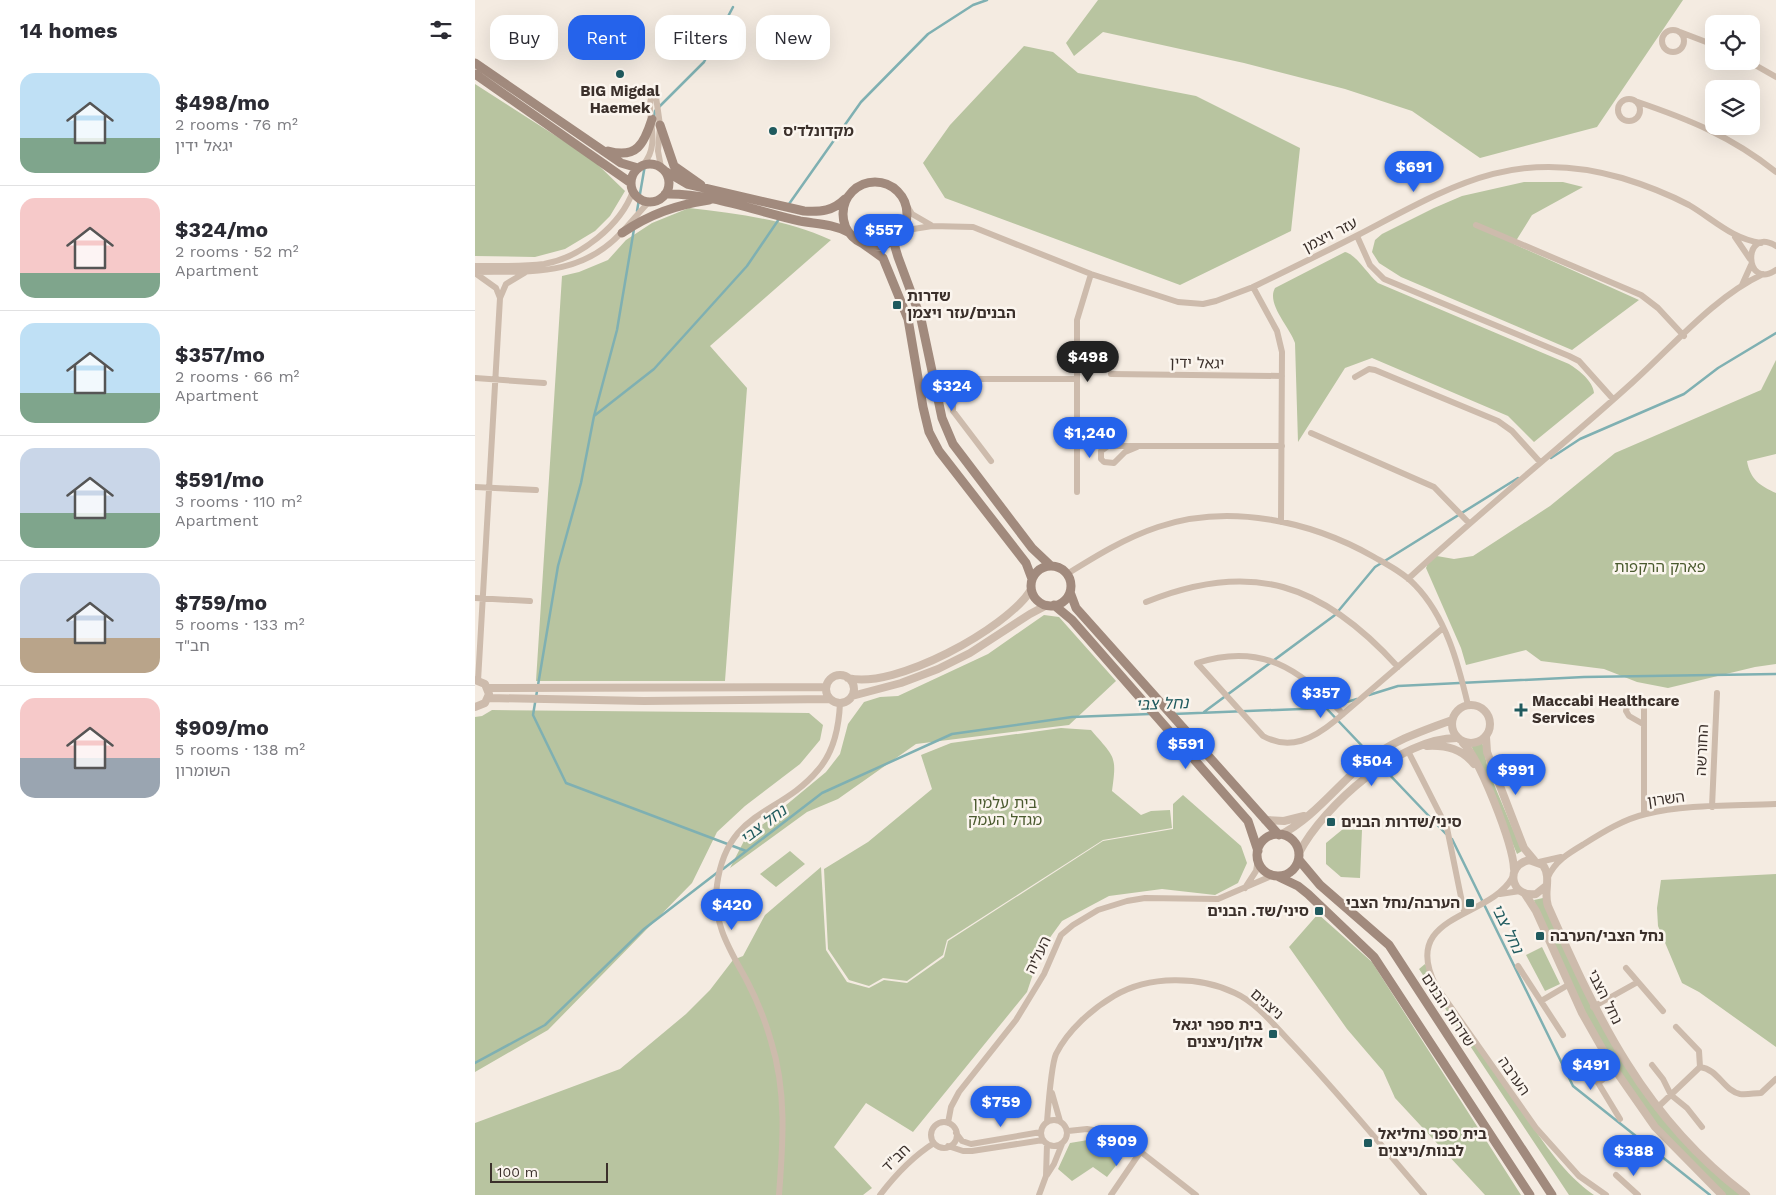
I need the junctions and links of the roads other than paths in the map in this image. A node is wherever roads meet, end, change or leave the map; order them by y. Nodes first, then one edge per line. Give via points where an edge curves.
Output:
1 (1679, 31) junction
2 (1705, 42) edge
3 (1705, 42) edge
4 (1683, 45) junction
5 (475, 63) edge
6 (1760, 68) edge
7 (475, 74) edge
8 (1776, 77) edge
9 (1635, 101) junction
10 (1653, 107) junction
11 (1640, 112) junction
12 (656, 122) junction
13 (600, 149) junction
14 (641, 166) junction
15 (663, 169) junction
16 (1776, 172) edge
17 (632, 187) junction
18 (711, 190) junction
19 (851, 193) junction
20 (665, 194) junction
21 (901, 196) junction
22 (715, 200) junction
23 (649, 202) junction
24 (1476, 225) dead end
25 (932, 226) junction
26 (849, 232) junction
27 (622, 233) junction
28 (899, 234) junction
29 (1733, 234) junction
30 (1357, 236) junction
31 (862, 243) junction
32 (1761, 243) junction
33 (1775, 244) edge
34 (1750, 262) junction
35 (475, 266) edge
36 (526, 272) junction
37 (475, 273) edge
38 (1774, 273) edge
39 (1091, 274) junction
40 (1763, 274) junction
41 (1741, 286) junction
42 (1253, 287) junction
43 (501, 298) junction
44 (1683, 336) junction
45 (1111, 374) dead end
46 (1282, 376) junction
47 (1355, 377) dead end
48 (475, 378) edge
49 (496, 379) junction
50 (1077, 379) junction
51 (544, 383) dead end
52 (1613, 399) junction
53 (1311, 433) dead end
54 (1283, 446) junction
55 (1137, 447) junction
56 (991, 461) dead end
57 (1540, 462) junction
58 (475, 487) edge
59 (489, 488) junction
60 (536, 490) dead end
61 (1077, 492) dead end
62 (1281, 522) junction
63 (1469, 522) junction
64 (1051, 566) junction
65 (1067, 574) junction
66 (1032, 579) junction
67 (1408, 579) junction
68 (1031, 590) junction
69 (1070, 592) junction
70 (475, 598) edge
71 (483, 598) junction
72 (530, 601) dead end
73 (1147, 602) dead end
74 (1051, 606) junction
75 (1443, 628) junction
76 (1398, 667) junction
77 (848, 678) junction
78 (476, 680) edge
79 (826, 687) junction
80 (488, 688) junction
81 (1717, 693) dead end
82 (852, 696) junction
83 (489, 698) junction
84 (830, 699) junction
85 (840, 703) junction
86 (1468, 705) junction
87 (475, 707) edge
88 (1343, 714) junction
89 (1452, 720) junction
90 (1643, 724) dead end
91 (1486, 737) junction
92 (1460, 740) junction
93 (1412, 749) junction
94 (1481, 773) junction
95 (1776, 804) edge
96 (1712, 808) junction
97 (1310, 813) junction
98 (1644, 814) junction
99 (1265, 820) junction
100 (1279, 835) junction
101 (1569, 853) junction
102 (1258, 856) junction
103 (1299, 856) junction
104 (1537, 861) junction
105 (1515, 869) junction
106 (1275, 876) junction
107 (1513, 878) junction
108 (1547, 882) junction
109 (1244, 890) junction
110 (1522, 893) junction
111 (1492, 896) junction
112 (1464, 912) junction
113 (1518, 966) dead end
114 (1625, 968) dead end
115 (1636, 983) junction
116 (1568, 984) junction
117 (1541, 1001) junction
118 (1593, 1007) junction
119 (1663, 1011) dead end
120 (1676, 1027) dead end
121 (1563, 1035) dead end
122 (1580, 1053) dead end
123 (1652, 1065) dead end
124 (1700, 1067) junction
125 (1615, 1070) junction
126 (1775, 1079) edge
127 (1598, 1082) junction
128 (1051, 1089) junction
129 (1671, 1094) junction
130 (1657, 1108) junction
131 (1620, 1119) dead end
132 (1060, 1121) junction
133 (1047, 1122) junction
134 (948, 1123) junction
135 (1702, 1127) dead end
136 (1068, 1131) junction
137 (1041, 1132) junction
138 (957, 1133) junction
139 (1045, 1142) junction
140 (934, 1143) junction
141 (1062, 1144) junction
142 (948, 1146) junction
143 (1141, 1151) junction
144 (1616, 1175) dead end
145 (1046, 1176) junction
146 (779, 1195) edge
147 (880, 1195) edge
148 (1039, 1195) edge
149 (1111, 1195) edge
150 (1196, 1195) edge
151 (1424, 1195) edge
152 (1529, 1195) edge
153 (1552, 1195) edge
154 (1607, 1195) edge
155 (1638, 1195) edge
156 (1722, 1195) edge
157 (1746, 1195) edge

1 - 2 street
1 - 4 street
1 - 4 street via 1667,32 1663,43 1665,48 1673,51
3 - 4 street via 1695,40
5 - 13 main road
6 - 8 street
7 - 17 main road
9 - 10 street
9 - 11 street
9 - 11 street via 1623,102 1619,107 1620,115 1632,121
10 - 11 street
10 - 16 street via 1709,128 1741,146
12 - 13 main road via 645,142 632,152 617,154
12 - 14 street via 648,160
12 - 15 street
12 - 18 main road via 674,166
13 - 14 main road via 621,163
14 - 15 main road via 652,164
14 - 17 main road via 633,174
15 - 18 main road via 687,184
15 - 20 main road via 669,183
17 - 23 main road via 641,200
17 - 35 street via 627,207 619,218 573,253 546,264
18 - 19 main road via 819,212 836,208
19 - 21 main road via 860,186 876,182 886,184
19 - 26 main road via 843,209 844,224
20 - 22 main road via 687,194
20 - 23 main road via 659,200
21 - 25 street via 913,214
21 - 28 main road via 906,214
22 - 26 main road via 800,221 832,225
22 - 27 main road via 665,209
23 - 27 street
24 - 44 street via 1641,295 1658,308
25 - 28 street, עזר ויצמן
25 - 39 street, עזר ויצמן via 973,227
26 - 31 main road
27 - 36 street via 598,253 577,264 555,270
28 - 31 main road via 880,245
28 - 64 main road via 895,247 921,319 941,418 953,444 1032,548
29 - 30 street, עזר ויצמן via 1689,206 1644,186 1595,172 1547,168 1497,172 1479,177 1433,196
29 - 32 street
29 - 34 street
30 - 42 street, עזר ויצמן
30 - 52 street via 1370,265 1384,279 1579,361
31 - 66 main road via 883,258 908,319 923,408 933,438 948,463 1027,563
32 - 33 street
32 - 34 street via 1753,249
34 - 40 street
34 - 41 street
36 - 37 street
36 - 43 street via 506,284
37 - 43 street via 492,284
38 - 40 street
39 - 42 street, עזר ויצמן via 1165,299 1191,304 1216,302
39 - 50 street via 1077,320
40 - 41 street
41 - 44 street
42 - 46 street via 1277,331 1282,352
43 - 49 street
44 - 52 street
45 - 46 street, יגאל ידין
46 - 54 street
47 - 57 street via 1369,369 1375,370 1498,421 1512,431
48 - 49 street
49 - 51 street
49 - 59 street
50 - 56 street via 957,379 953,382 953,411
50 - 61 street
52 - 57 street
53 - 63 street via 1434,487
54 - 55 street
54 - 62 street
55 - 55 street via 1108,446 1101,451 1101,459 1114,463 1125,452
57 - 63 street
58 - 59 street
59 - 60 street
59 - 71 street
62 - 65 street via 1234,517 1179,521 1116,545
62 - 67 street via 1335,537
63 - 67 street
64 - 65 main road
64 - 66 main road via 1039,570
65 - 69 main road via 1071,582
66 - 68 main road
67 - 75 street via 1431,606
68 - 74 main road via 1037,600
68 - 77 street via 1019,606 959,647 878,679
69 - 74 main road via 1065,600
69 - 99 main road via 1076,608
70 - 71 street
71 - 72 street
71 - 78 street
73 - 76 street via 1191,586 1227,580 1278,585 1303,593 1351,621
74 - 82 street via 1030,614 970,653 937,669
74 - 102 main road via 1072,620 1248,822
75 - 76 street
75 - 86 street via 1460,672
76 - 88 street
77 - 79 street via 833,677
77 - 82 street via 853,687
78 - 80 street
79 - 80 street
79 - 84 street
80 - 83 street
81 - 96 street, החורשה
82 - 85 street
83 - 84 street
83 - 87 street via 484,705
84 - 85 street
85 - 146 street via 835,738 822,766 802,786 754,817 737,834 724,858 716,888 724,940 759,1006 778,1068 783,1116
86 - 89 street via 1457,710
86 - 91 street via 1481,707 1488,716
88 - 88 street via 1307,680 1275,661 1232,655 1197,663 1253,727 1273,741 1282,744 1301,742
89 - 92 street via 1453,732
89 - 97 street via 1373,756
90 - 98 street
91 - 92 street via 1473,745
91 - 104 street via 1487,752 1524,848
92 - 93 street via 1446,738
92 - 94 street via 1473,755
93 - 94 street via 1441,746 1458,750
93 - 103 street via 1380,766 1339,803 1316,828
93 - 112 street via 1447,828
94 - 105 street via 1512,851
95 - 96 street, השרון
96 - 98 street, השרון via 1674,808
97 - 99 street via 1284,821
97 - 100 street
98 - 101 street, השרון via 1617,825
99 - 100 main road
100 - 102 main road via 1265,839
100 - 103 main road via 1293,840
101 - 104 street, השרון
101 - 108 street, השרון via 1554,866
102 - 106 main road via 1264,871
102 - 109 street via 1256,870
103 - 106 main road via 1291,872
103 - 153 main road, שדרות הבנים via 1320,885 1389,945
104 - 105 street via 1524,861
104 - 108 street via 1547,870
105 - 107 street
106 - 109 street, העליה
106 - 152 main road via 1308,894 1374,957
107 - 110 street
107 - 111 street, הערבה via 1503,892
108 - 110 street via 1536,894
108 - 118 street, נחל הצבי via 1548,906
109 - 134 street, העליה via 1209,900 1145,898 1127,901 1098,910 1073,925 1061,935 1044,974 1016,1020 959,1092 951,1106
110 - 111 street, הערבה
110 - 116 street, נחל הצבי via 1536,911
111 - 112 street, הערבה
112 - 154 street, הערבה via 1445,925 1431,941 1427,958 1433,982 1535,1128 1579,1176
113 - 117 street
114 - 115 street
115 - 118 street
115 - 119 street
116 - 117 street
116 - 125 street, נחל הצבי
117 - 121 street
118 - 130 street, נחל הצבי
120 - 124 street via 1699,1051
122 - 127 street
123 - 129 street
124 - 126 street via 1710,1068 1739,1094 1761,1093
124 - 129 street
125 - 127 street
125 - 156 street, נחל הצבי via 1655,1127
127 - 131 street
128 - 132 street, ניצנים
128 - 133 street, ניצנים
128 - 151 street, ניצנים via 1055,1055 1075,1028 1100,1004 1149,982 1208,984 1235,993 1253,1004 1329,1084
129 - 130 street
129 - 135 street
130 - 157 street, נחל הצבי via 1704,1160
132 - 133 street
132 - 136 street
133 - 137 street
134 - 138 street
134 - 140 street via 939,1123 932,1129
136 - 141 street
136 - 143 street via 1087,1129 1118,1134
137 - 138 street via 971,1144 962,1141
137 - 139 street
138 - 142 street
139 - 141 street via 1052,1146
139 - 142 street via 972,1151
139 - 145 street
140 - 142 street
140 - 147 street, חב"ד via 905,1165
141 - 145 street
143 - 149 street
143 - 150 street
144 - 155 street
145 - 148 street

